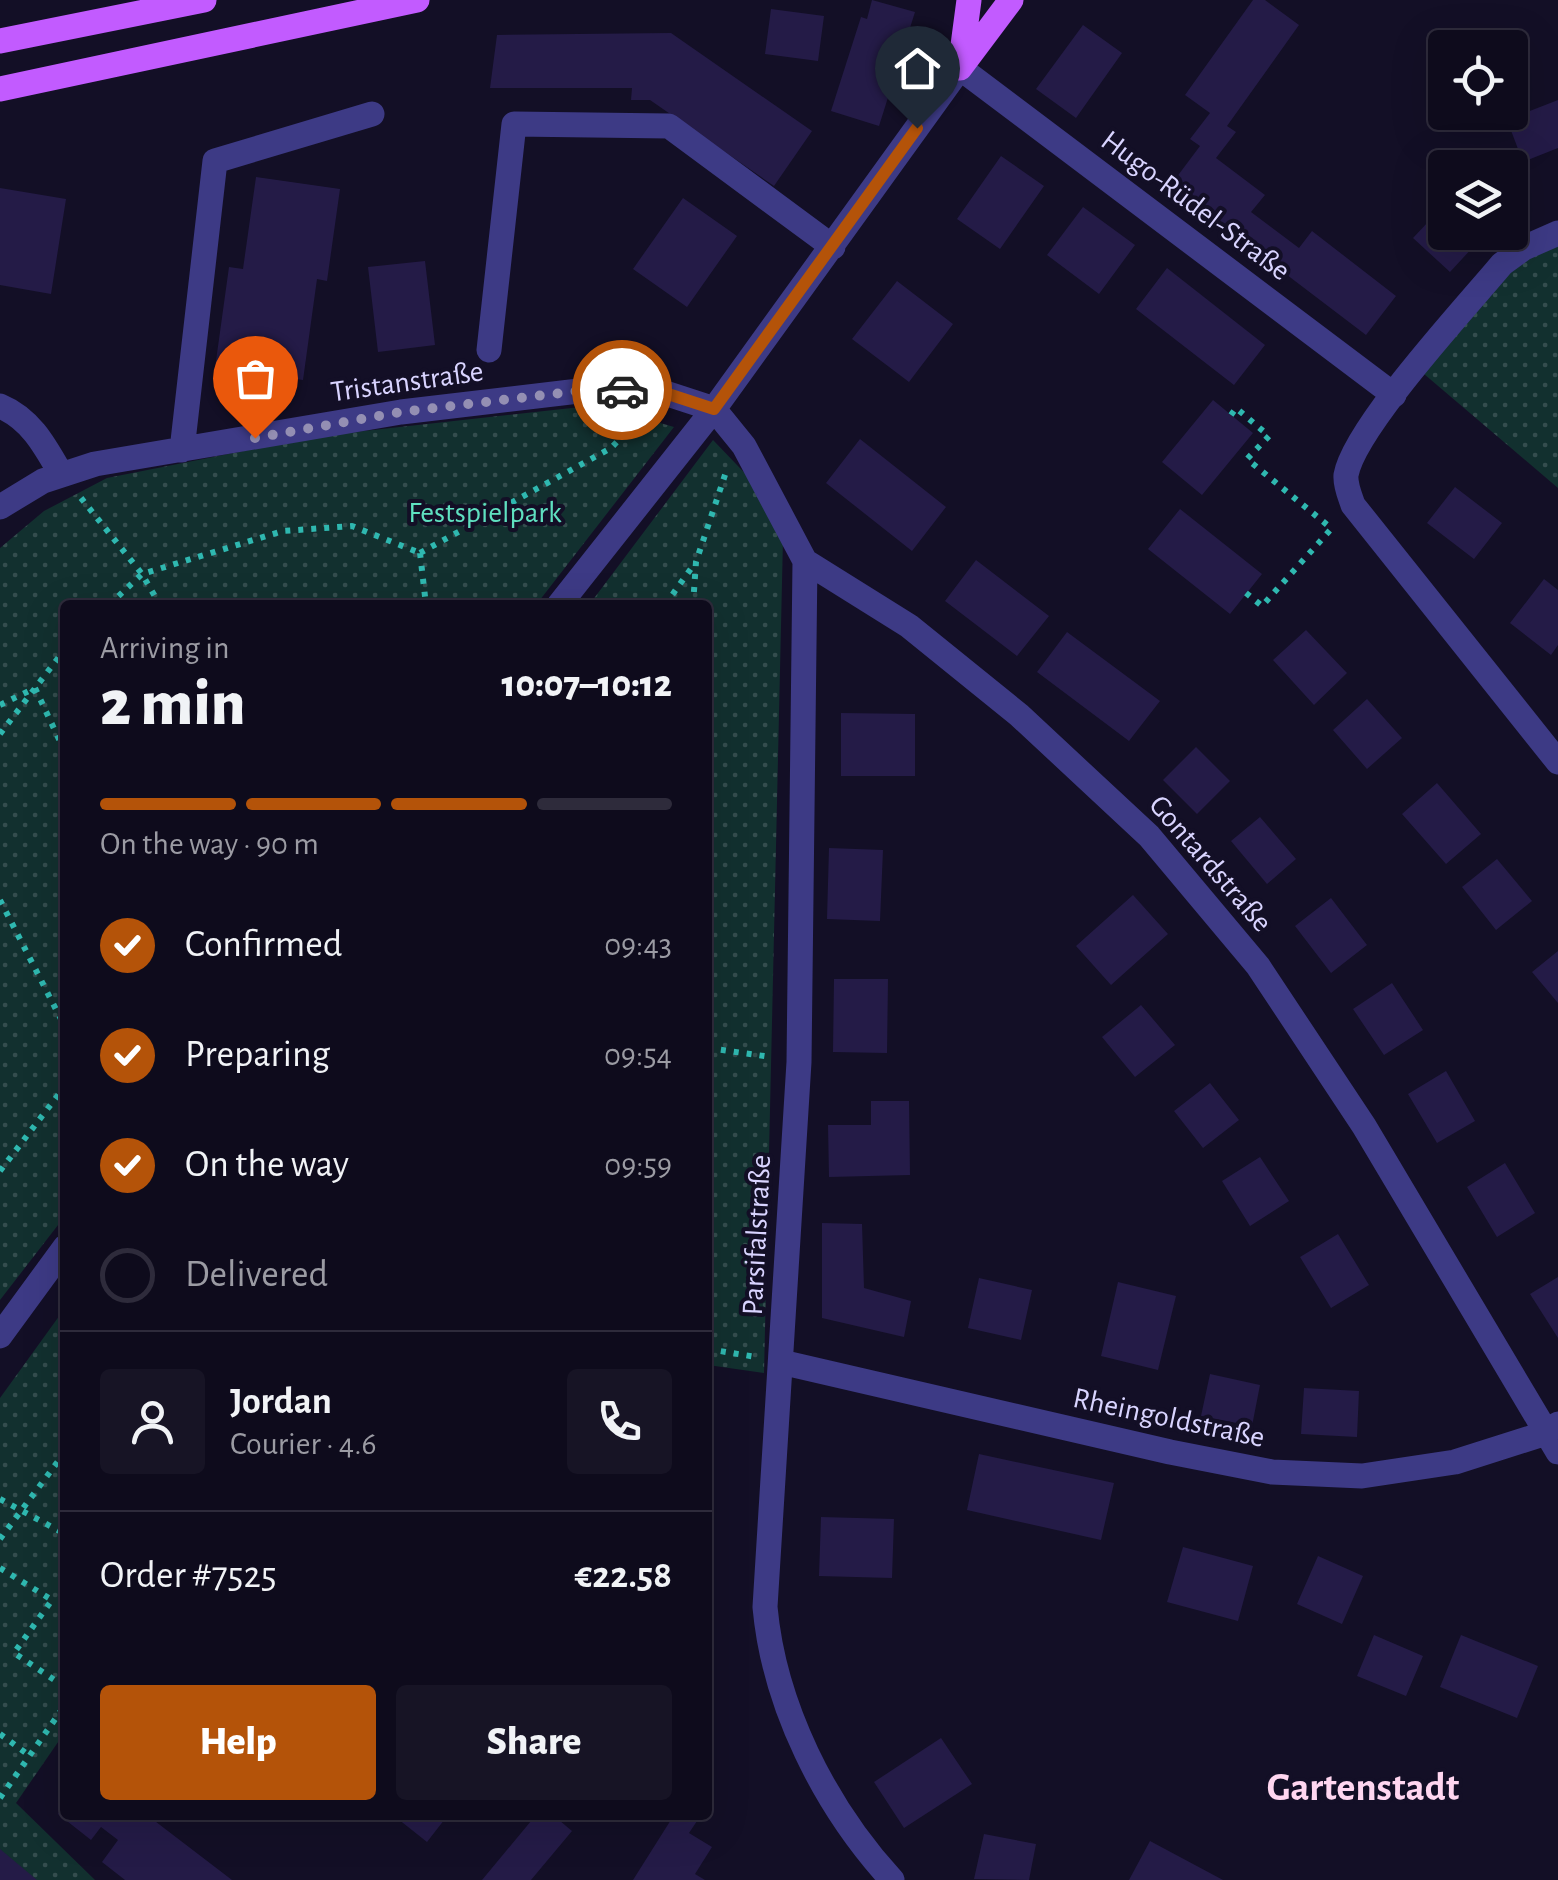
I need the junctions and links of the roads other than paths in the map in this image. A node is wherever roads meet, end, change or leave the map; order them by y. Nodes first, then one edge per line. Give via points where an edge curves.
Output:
1 (204, 0) edge
2 (418, 0) edge
3 (1011, 0) edge
4 (967, 3) edge
5 (0, 41) edge
6 (960, 68) junction
7 (0, 89) edge
8 (372, 114) dead end
9 (1555, 237) edge
10 (833, 247) junction
11 (490, 350) dead end
12 (1394, 395) junction
13 (0, 406) edge
14 (714, 409) junction
15 (182, 450) junction
16 (61, 474) junction
17 (0, 508) edge
18 (805, 560) junction
19 (562, 600) edge
20 (1558, 762) edge
21 (60, 1253) edge
22 (0, 1336) edge
23 (781, 1362) junction
24 (1554, 1436) edge
25 (892, 1880) edge

1 - 5 main road
2 - 7 main road
3 - 6 main road
4 - 6 main road
6 - 10 street
6 - 12 street, Hugo-Rüdel-Straße
8 - 15 street via 215,161
9 - 12 street via 1502,264
10 - 11 street via 669,126 514,124
10 - 14 street
12 - 20 street via 1352,456 1345,480 1353,505
13 - 16 street via 34,431
14 - 15 street, Tristanstraße via 665,393 604,388 401,412
14 - 18 street, Gontardstraße via 744,446
14 - 19 street
15 - 16 street, Tristanstraße
16 - 17 street, Tristanstraße
18 - 23 street, Parsifalstraße via 799,1062
18 - 24 street, Gontardstraße via 909,626 1019,715 1150,836 1258,966
21 - 22 street
23 - 24 street, Rheingoldstraße via 1272,1472 1362,1476 1455,1462
23 - 25 street, Parsifalstraße via 765,1590 775,1675 820,1776

